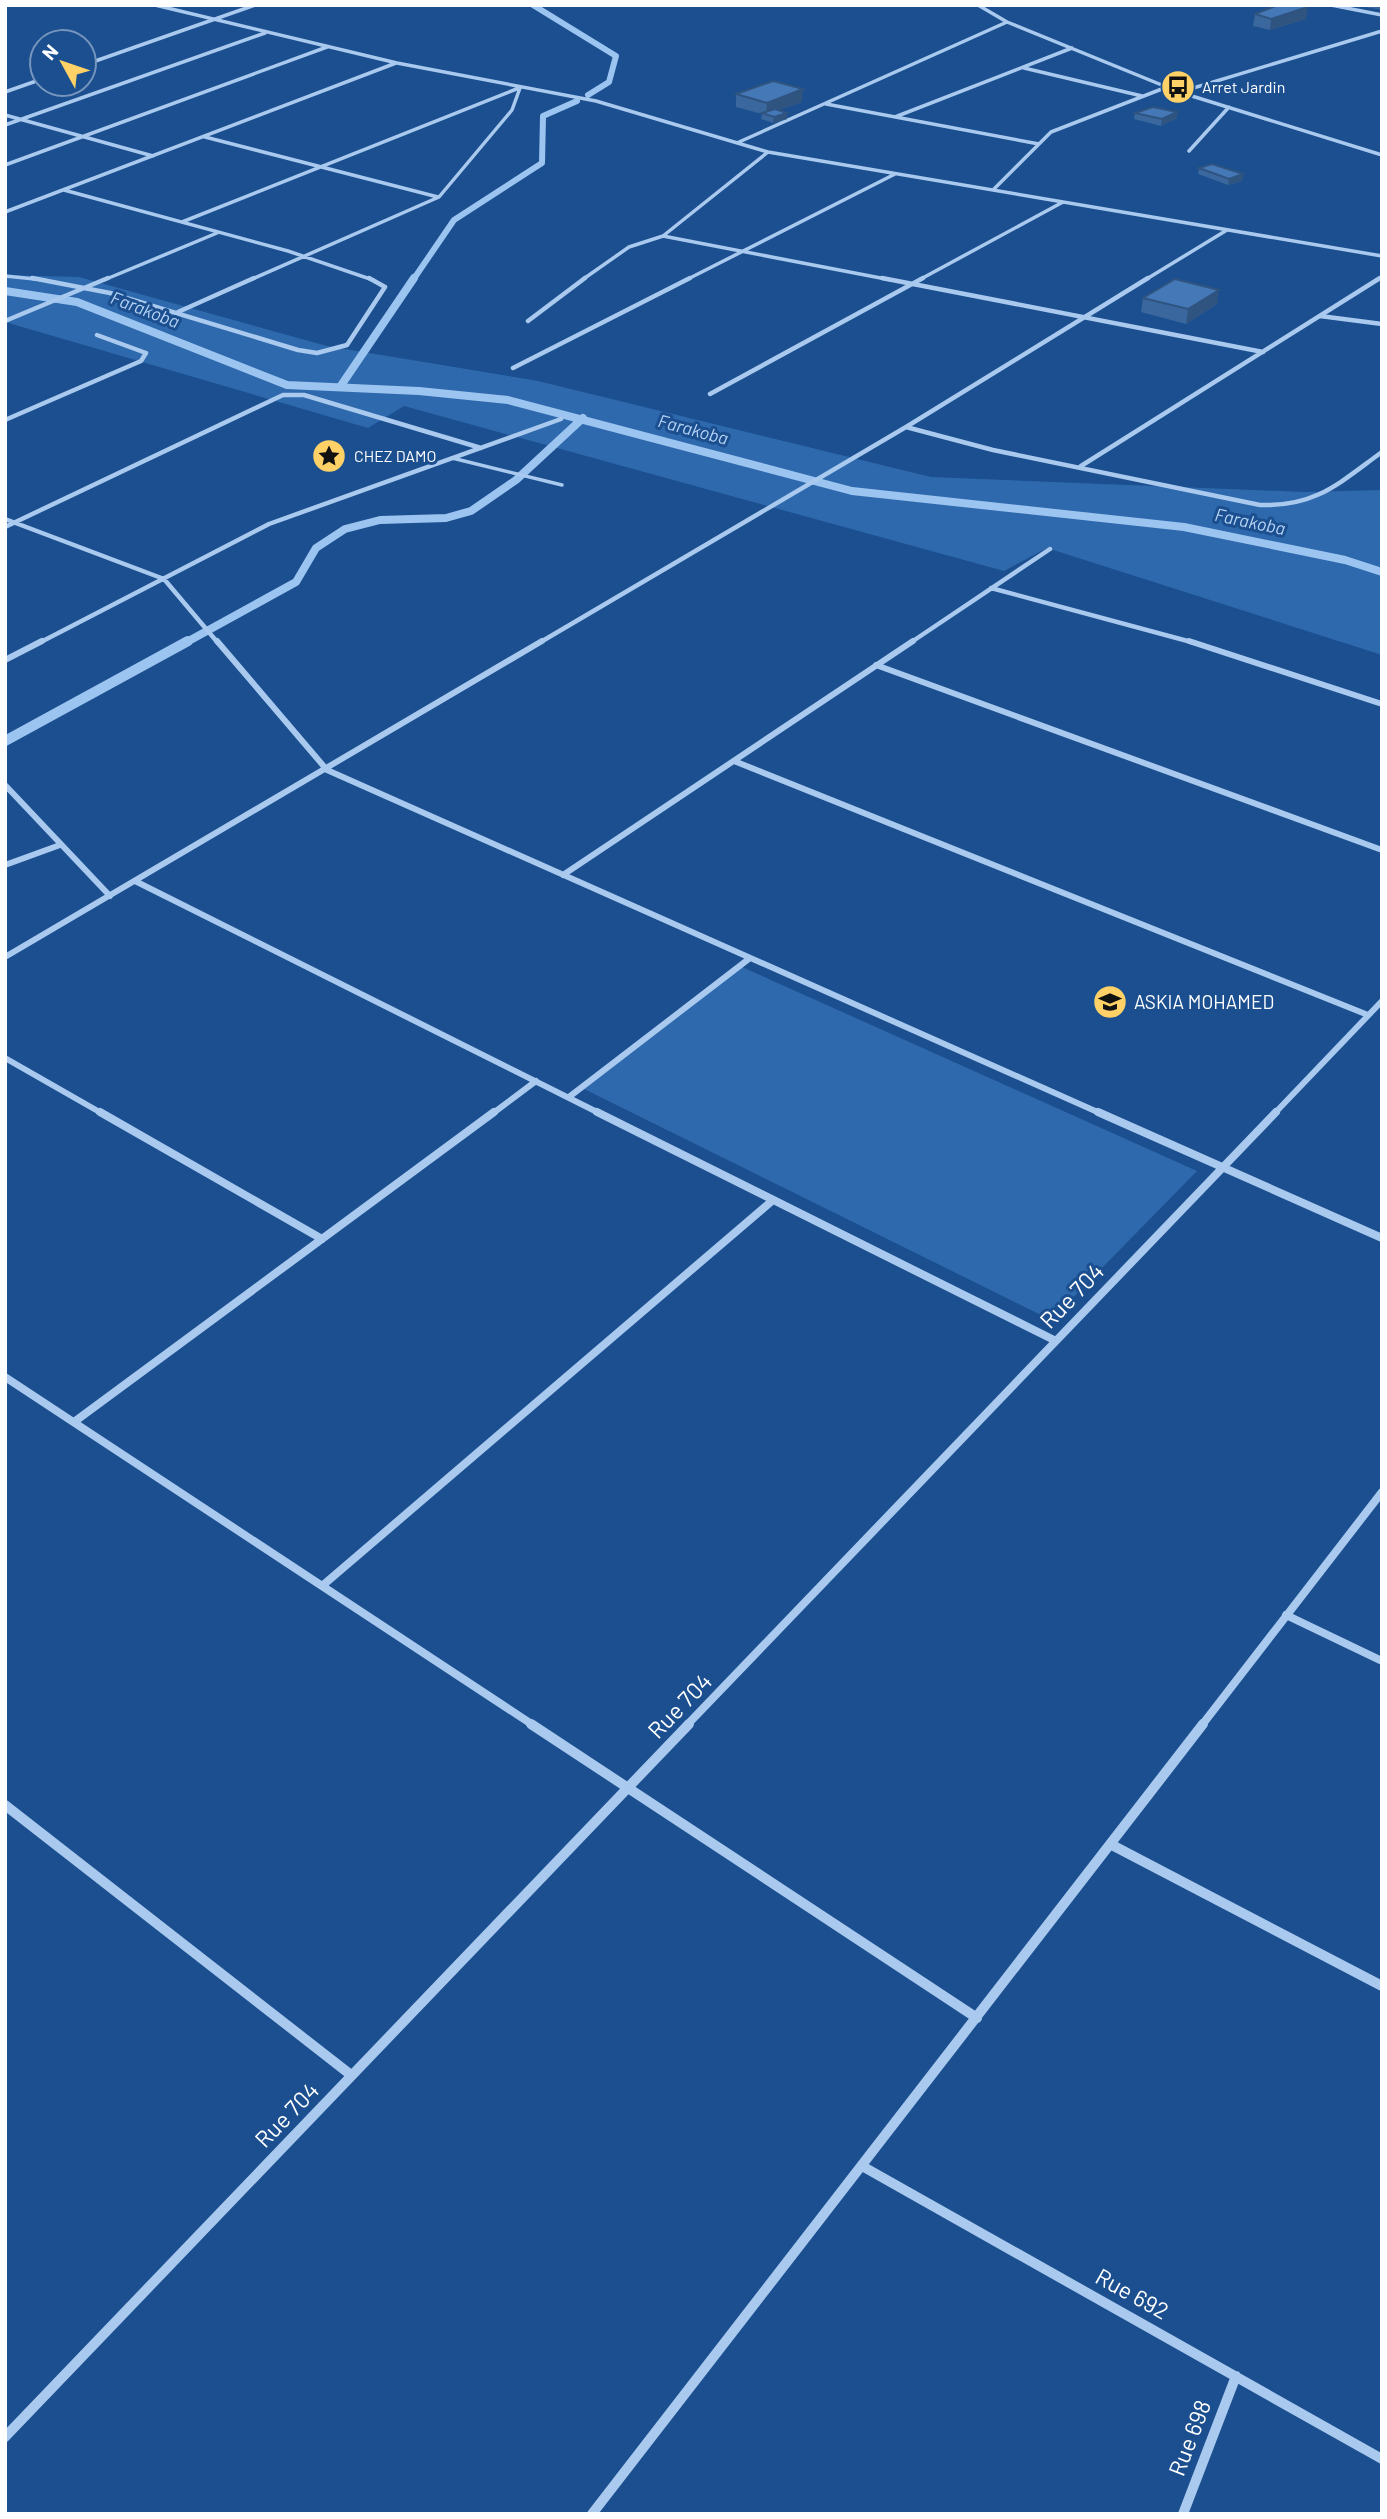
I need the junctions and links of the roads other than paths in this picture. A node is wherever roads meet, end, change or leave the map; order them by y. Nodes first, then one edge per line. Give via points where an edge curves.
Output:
1 (155, 5) edge
2 (255, 5) edge
3 (978, 5) edge
4 (1331, 5) edge
5 (1382, 15) edge
6 (215, 21) junction
7 (1007, 22) junction
8 (1382, 31) edge
9 (267, 33) junction
10 (327, 47) junction
11 (1072, 48) junction
12 (98, 60) edge
13 (397, 63) junction
14 (1023, 67) junction
15 (28, 84) edge
16 (1167, 87) junction
17 (520, 88) junction
18 (5, 92) edge
19 (1180, 92) junction
20 (1143, 96) junction
21 (825, 104) junction
22 (1229, 107) junction
23 (5, 116) edge
24 (895, 117) junction
25 (20, 120) junction
26 (5, 125) edge
27 (82, 136) junction
28 (204, 136) junction
29 (739, 142) junction
30 (1039, 144) junction
31 (1189, 151) dead end
32 (768, 152) junction
33 (1382, 155) edge
34 (154, 156) junction
35 (5, 165) edge
36 (322, 167) junction
37 (895, 174) junction
38 (64, 190) junction
39 (993, 190) junction
40 (439, 197) junction
41 (1063, 202) junction
42 (5, 212) edge
43 (182, 223) junction
44 (1227, 230) junction
45 (218, 233) junction
46 (663, 236) junction
47 (743, 251) junction
48 (1382, 256) edge
49 (303, 257) junction
50 (5, 276) edge
51 (1382, 277) edge
52 (912, 284) junction
53 (87, 287) junction
54 (178, 312) junction
55 (1320, 316) junction
56 (1085, 317) junction
57 (5, 321) edge
58 (528, 321) dead end
59 (1382, 324) edge
60 (97, 335) dead end
61 (1263, 352) junction
62 (513, 368) dead end
63 (710, 394) dead end
64 (561, 419) dead end
65 (5, 420) edge
66 (906, 427) junction
67 (481, 448) junction
68 (1382, 452) edge
69 (452, 458) junction
70 (1080, 467) junction
71 (562, 485) dead end
72 (5, 519) edge
73 (14, 523) junction
74 (5, 527) edge
75 (1050, 549) dead end
76 (164, 579) junction
77 (991, 588) junction
78 (5, 660) edge
79 (876, 665) junction
80 (1382, 704) edge
81 (734, 761) junction
82 (327, 770) junction
83 (5, 785) edge
84 (60, 845) junction
85 (1382, 850) edge
86 (5, 865) edge
87 (563, 875) junction
88 (135, 881) junction
89 (110, 896) junction
90 (5, 957) edge
91 (750, 958) junction
92 (1382, 1001) edge
93 (1368, 1015) junction
94 (5, 1058) edge
95 (536, 1081) junction
96 (569, 1097) junction
97 (1222, 1168) junction
98 (773, 1199) junction
99 (1382, 1238) edge
100 (323, 1239) junction
101 (1056, 1341) junction
102 (5, 1377) edge
103 (74, 1422) junction
104 (1382, 1492) edge
105 (322, 1586) junction
106 (1286, 1615) junction
107 (1382, 1661) edge
108 (628, 1788) junction
109 (5, 1805) edge
110 (1110, 1844) junction
111 (1382, 1986) edge
112 (977, 2018) junction
113 (351, 2076) junction
114 (862, 2166) junction
115 (1236, 2376) junction
116 (5, 2437) edge
117 (1382, 2459) edge
118 (592, 2514) edge
119 (1183, 2514) edge

1 - 6 street
2 - 6 street
3 - 7 street
4 - 5 street
6 - 9 street
6 - 12 street
7 - 11 street
7 - 21 street
8 - 19 street
9 - 10 street
9 - 25 street
10 - 13 street
10 - 27 street
11 - 14 street
11 - 16 street
13 - 17 street
13 - 28 street
14 - 20 street
14 - 24 street
15 - 18 street
16 - 19 street
16 - 20 street
17 - 29 street via 596,101
17 - 36 street
17 - 40 street via 512,110
19 - 22 street
20 - 30 street via 1065,125
21 - 24 street
21 - 29 street
22 - 31 street
22 - 33 street
23 - 25 street
24 - 30 street
25 - 26 street
25 - 27 street
27 - 34 street
27 - 35 street
28 - 34 street
28 - 36 street
29 - 32 street
30 - 39 street
32 - 37 street
32 - 46 street
34 - 38 street
36 - 40 street
36 - 43 street
37 - 39 street
37 - 47 street
38 - 42 street
38 - 43 street
39 - 41 street
40 - 49 street
41 - 44 street
41 - 52 street
43 - 45 street
44 - 48 street
44 - 56 street
45 - 49 street
45 - 53 street
46 - 47 street
46 - 58 street via 629,247
47 - 52 street
47 - 62 street
49 - 54 street
49 - 54 street via 373,279 384,287 347,345 317,353 298,350
50 - 53 street
51 - 55 street
52 - 56 street
52 - 63 street
53 - 54 street
53 - 57 street
55 - 59 street
55 - 61 street
56 - 61 street
56 - 66 street
60 - 65 street via 146,353 141,361
61 - 70 street
64 - 67 street
66 - 70 street via 983,450
66 - 82 street
67 - 69 street
67 - 73 street via 304,395 283,395
68 - 70 street via 1308,501 1278,506
69 - 71 lane
69 - 76 street via 270,524
72 - 73 street
73 - 74 street
73 - 76 street
75 - 77 street
76 - 78 street
76 - 82 street
77 - 79 street
77 - 80 street via 1161,632
79 - 81 street
79 - 85 street
81 - 87 street
81 - 93 street
82 - 87 street
82 - 88 street
83 - 84 street
84 - 86 street
84 - 89 street
87 - 91 street
88 - 89 street
88 - 95 street
89 - 90 street
91 - 96 street
91 - 97 street
92 - 93 street, Rue 704
93 - 97 street, Rue 704
94 - 100 street
95 - 96 street
95 - 100 street
96 - 98 street
97 - 99 street
97 - 101 street, Rue 704
98 - 101 street
98 - 105 street
100 - 103 street
101 - 108 street, Rue 704
102 - 103 street
103 - 105 street
104 - 106 street
105 - 108 street
106 - 107 street
106 - 110 street
108 - 112 street
108 - 113 street, Rue 704
109 - 113 street
110 - 111 street
110 - 112 street
112 - 114 street
113 - 116 street, Rue 704
114 - 115 street, Rue 692
114 - 118 street
115 - 117 street, Rue 692
115 - 119 street, Rue 698

